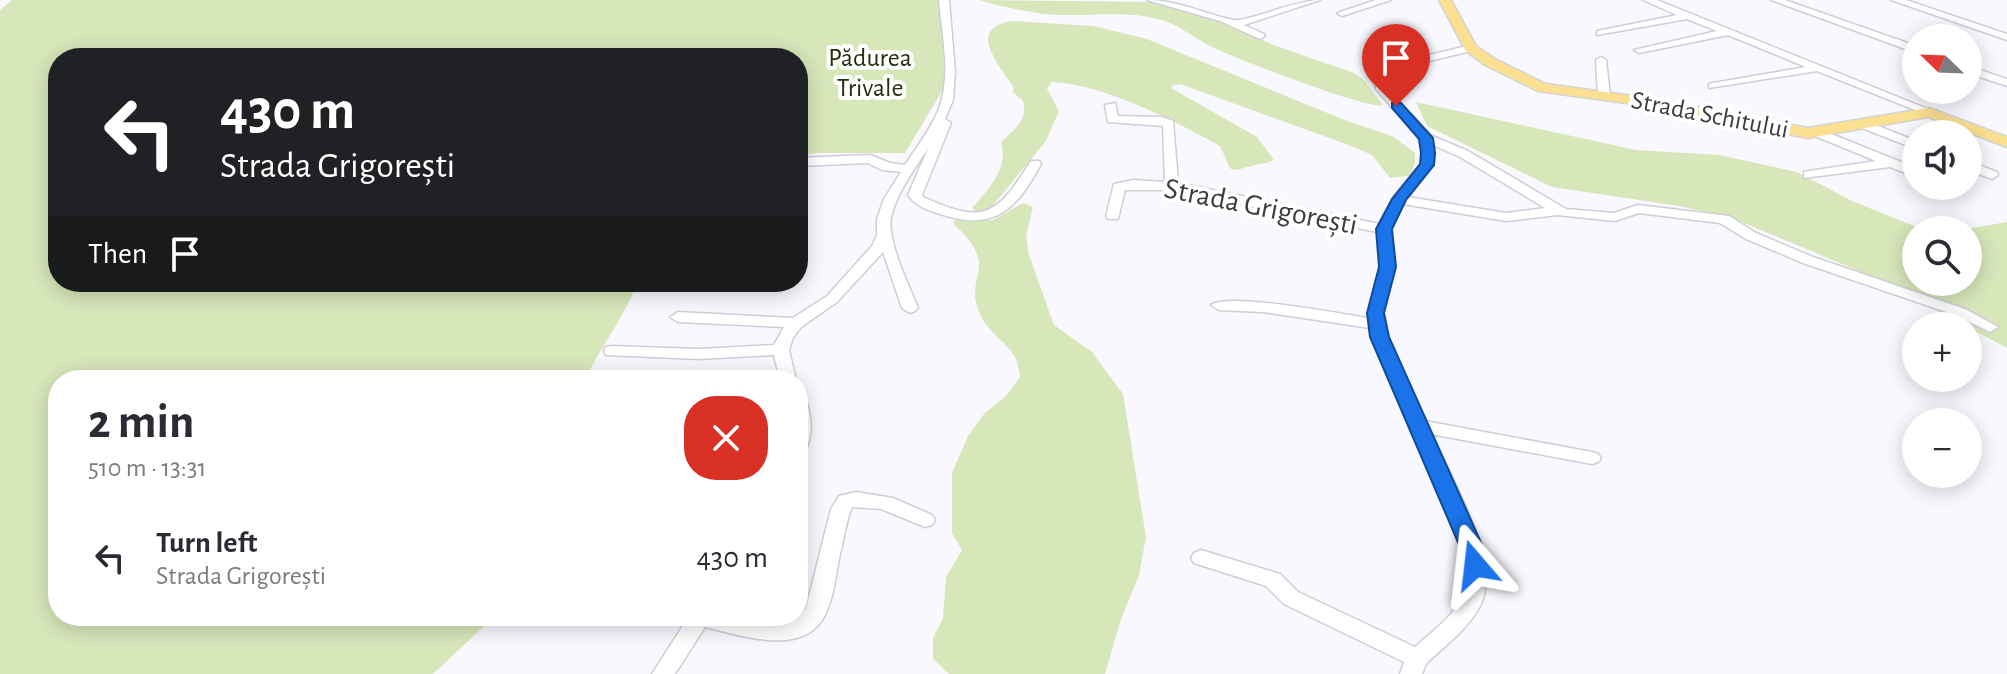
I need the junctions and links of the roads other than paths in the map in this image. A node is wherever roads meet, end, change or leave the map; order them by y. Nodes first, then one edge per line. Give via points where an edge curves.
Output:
1 (944, 0) edge
2 (1152, 0) edge
3 (1315, 0) edge
4 (1386, 0) edge
5 (1445, 0) edge
6 (1648, 0) edge
7 (1776, 0) edge
8 (1896, 0) edge
9 (1342, 13) dead end
10 (1689, 16) junction
11 (1235, 24) junction
12 (1730, 32) junction
13 (1601, 33) dead end
14 (1260, 36) dead end
15 (2007, 37) edge
16 (1902, 45) edge
17 (1471, 48) junction
18 (1639, 50) dead end
19 (1601, 60) dead end
20 (1819, 68) junction
21 (1982, 74) edge
22 (2007, 83) edge
23 (1713, 86) dead end
24 (1604, 95) junction
25 (1111, 105) dead end
26 (1929, 112) junction
27 (943, 113) junction
28 (1863, 124) junction
29 (1819, 133) junction
30 (1426, 138) junction
31 (1902, 139) edge
32 (2007, 142) edge
33 (808, 162) edge
34 (1890, 163) junction
35 (1035, 164) dead end
36 (1902, 168) edge
37 (908, 169) junction
38 (1982, 171) edge
39 (1809, 175) dead end
40 (1992, 175) dead end
41 (1172, 186) junction
42 (1399, 199) junction
43 (1556, 211) junction
44 (1113, 216) dead end
45 (1384, 229) junction
46 (884, 235) junction
47 (1219, 305) dead end
48 (910, 308) dead end
49 (678, 317) dead end
50 (803, 320) junction
51 (1377, 324) junction
52 (1990, 327) dead end
53 (781, 350) junction
54 (612, 351) dead end
55 (786, 370) edge
56 (1418, 426) junction
57 (1592, 458) dead end
58 (925, 520) dead end
59 (1201, 558) dead end
60 (808, 623) edge
61 (694, 626) edge
62 (749, 626) edge
63 (803, 626) edge
64 (1413, 666) edge
65 (663, 674) edge

1 - 27 street via 950,72
2 - 11 street
3 - 11 street
4 - 9 street
5 - 17 main road
6 - 10 street
7 - 16 street
8 - 15 street
10 - 12 street
10 - 13 street
11 - 14 street
12 - 18 street
12 - 20 street
17 - 24 main road, Strada Schitului via 1538,86
17 - 30 street via 1392,67 1380,77 1382,89
19 - 24 street
20 - 23 street
20 - 26 street
21 - 22 street
24 - 29 main road, Strada Schitului
25 - 41 street via 1112,119 1169,124
26 - 28 main road, Strada Schitului
26 - 32 main road
27 - 35 street via 946,120 918,186 918,200 955,215 989,216 1020,193
27 - 37 street
28 - 29 main road, Strada Schitului
28 - 31 street
29 - 34 street
30 - 42 street, Strada Grigorești via 1427,165
30 - 43 street via 1530,191
33 - 37 street via 870,159
34 - 36 street
34 - 39 street
37 - 46 street via 891,199
38 - 40 street
41 - 44 street, Strada Grigorești via 1119,187
41 - 45 street, Strada Grigorești
42 - 43 street via 1506,217
42 - 45 street, Strada Grigorești
43 - 52 street via 1615,217 1638,209 1724,219 1770,245
45 - 51 street, Strada Grigorești via 1388,267 1375,313
46 - 48 street
46 - 50 street via 848,283
47 - 51 street
49 - 50 street
50 - 53 street via 785,337
51 - 56 street, Strada Grigorești
53 - 54 street
53 - 55 street
56 - 57 street
56 - 64 street, Strada Grigorești via 1472,547 1478,583 1472,607
58 - 60 street via 869,498 846,501 816,612
59 - 64 street via 1273,580 1291,598
61 - 65 street
62 - 63 street via 783,633

